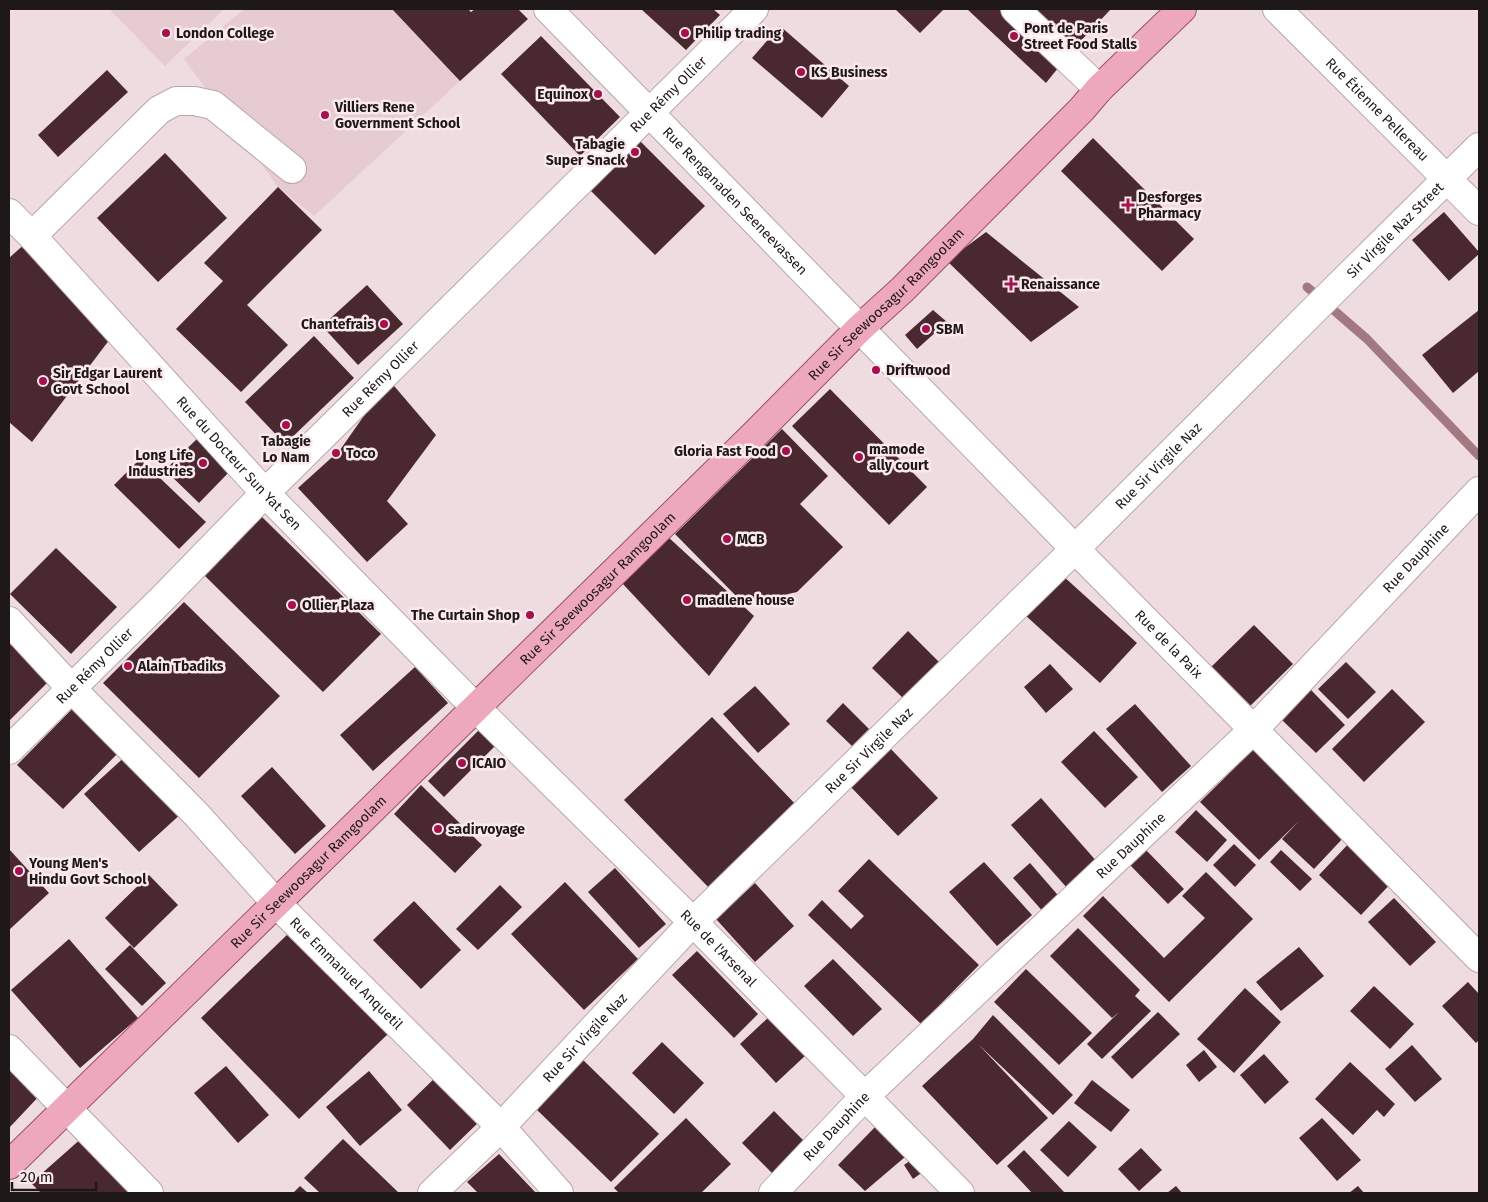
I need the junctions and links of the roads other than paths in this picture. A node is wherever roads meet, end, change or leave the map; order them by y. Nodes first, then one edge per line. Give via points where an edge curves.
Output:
1 (548, 9) edge
2 (754, 9) edge
3 (1016, 9) edge
4 (1182, 9) edge
5 (1277, 9) edge
6 (1099, 89) junction
7 (649, 113) junction
8 (1479, 147) edge
9 (292, 169) dead end
10 (1447, 178) junction
11 (1479, 211) edge
12 (9, 213) edge
13 (32, 236) junction
14 (1312, 312) joint
15 (859, 329) junction
16 (1479, 491) edge
17 (265, 493) junction
18 (1075, 549) junction
19 (9, 622) edge
20 (71, 688) junction
21 (475, 707) junction
22 (1254, 728) junction
23 (9, 750) edge
24 (276, 903) junction
25 (692, 922) junction
26 (1479, 958) edge
27 (9, 1049) edge
28 (864, 1097) junction
29 (67, 1107) junction
30 (501, 1127) junction
31 (9, 1165) edge
32 (149, 1193) edge
33 (432, 1193) edge
34 (559, 1193) edge
35 (773, 1193) edge
36 (960, 1193) edge

1 - 7 street, Rue Renganaden Seeneevassen
2 - 7 street, Rue Rémy Ollier
3 - 6 street
4 - 6 main road, Rue Sir Seewoosagur Ramgoolam
5 - 10 street, Rue Étienne Pellereau
6 - 15 main road, Rue Sir Seewoosagur Ramgoolam via 902,290
7 - 15 street, Rue Renganaden Seeneevassen
7 - 17 street, Rue Rémy Ollier
8 - 10 street, Sir Virgile Naz Street
9 - 13 street via 213,105 176,101 159,110
10 - 11 street, Rue Étienne Pellereau
10 - 14 street, Sir Virgile Naz Street
12 - 13 street, Rue du Docteur Sun Yat Sen
13 - 17 street, Rue du Docteur Sun Yat Sen
14 - 18 street, Rue Sir Virgile Naz
15 - 18 street, Rue de la Paix
15 - 21 main road, Rue Sir Seewoosagur Ramgoolam
16 - 22 street, Rue Dauphine
17 - 20 street, Rue Rémy Ollier
17 - 21 street, Rue du Docteur Sun Yat Sen
18 - 22 street, Rue de la Paix
18 - 25 street, Rue Sir Virgile Naz
19 - 20 street, Rue Emmanuel Anquetil
20 - 23 street, Rue Rémy Ollier
20 - 24 street, Rue Emmanuel Anquetil via 196,814
21 - 24 main road, Rue Sir Seewoosagur Ramgoolam
21 - 25 street, Rue de l'Arsenal
22 - 26 street, Rue de la Paix
22 - 28 street, Rue Dauphine
24 - 29 main road, Rue Sir Seewoosagur Ramgoolam
24 - 30 street, Rue Emmanuel Anquetil
25 - 28 street, Rue de l'Arsenal
25 - 30 street, Rue Sir Virgile Naz
27 - 29 street
28 - 35 street, Rue Dauphine
28 - 36 street, Rue de l'Arsenal
29 - 31 main road, Rue Sir Seewoosagur Ramgoolam
29 - 32 street
30 - 33 street, Rue Sir Virgile Naz
30 - 34 street, Rue Emmanuel Anquetil

